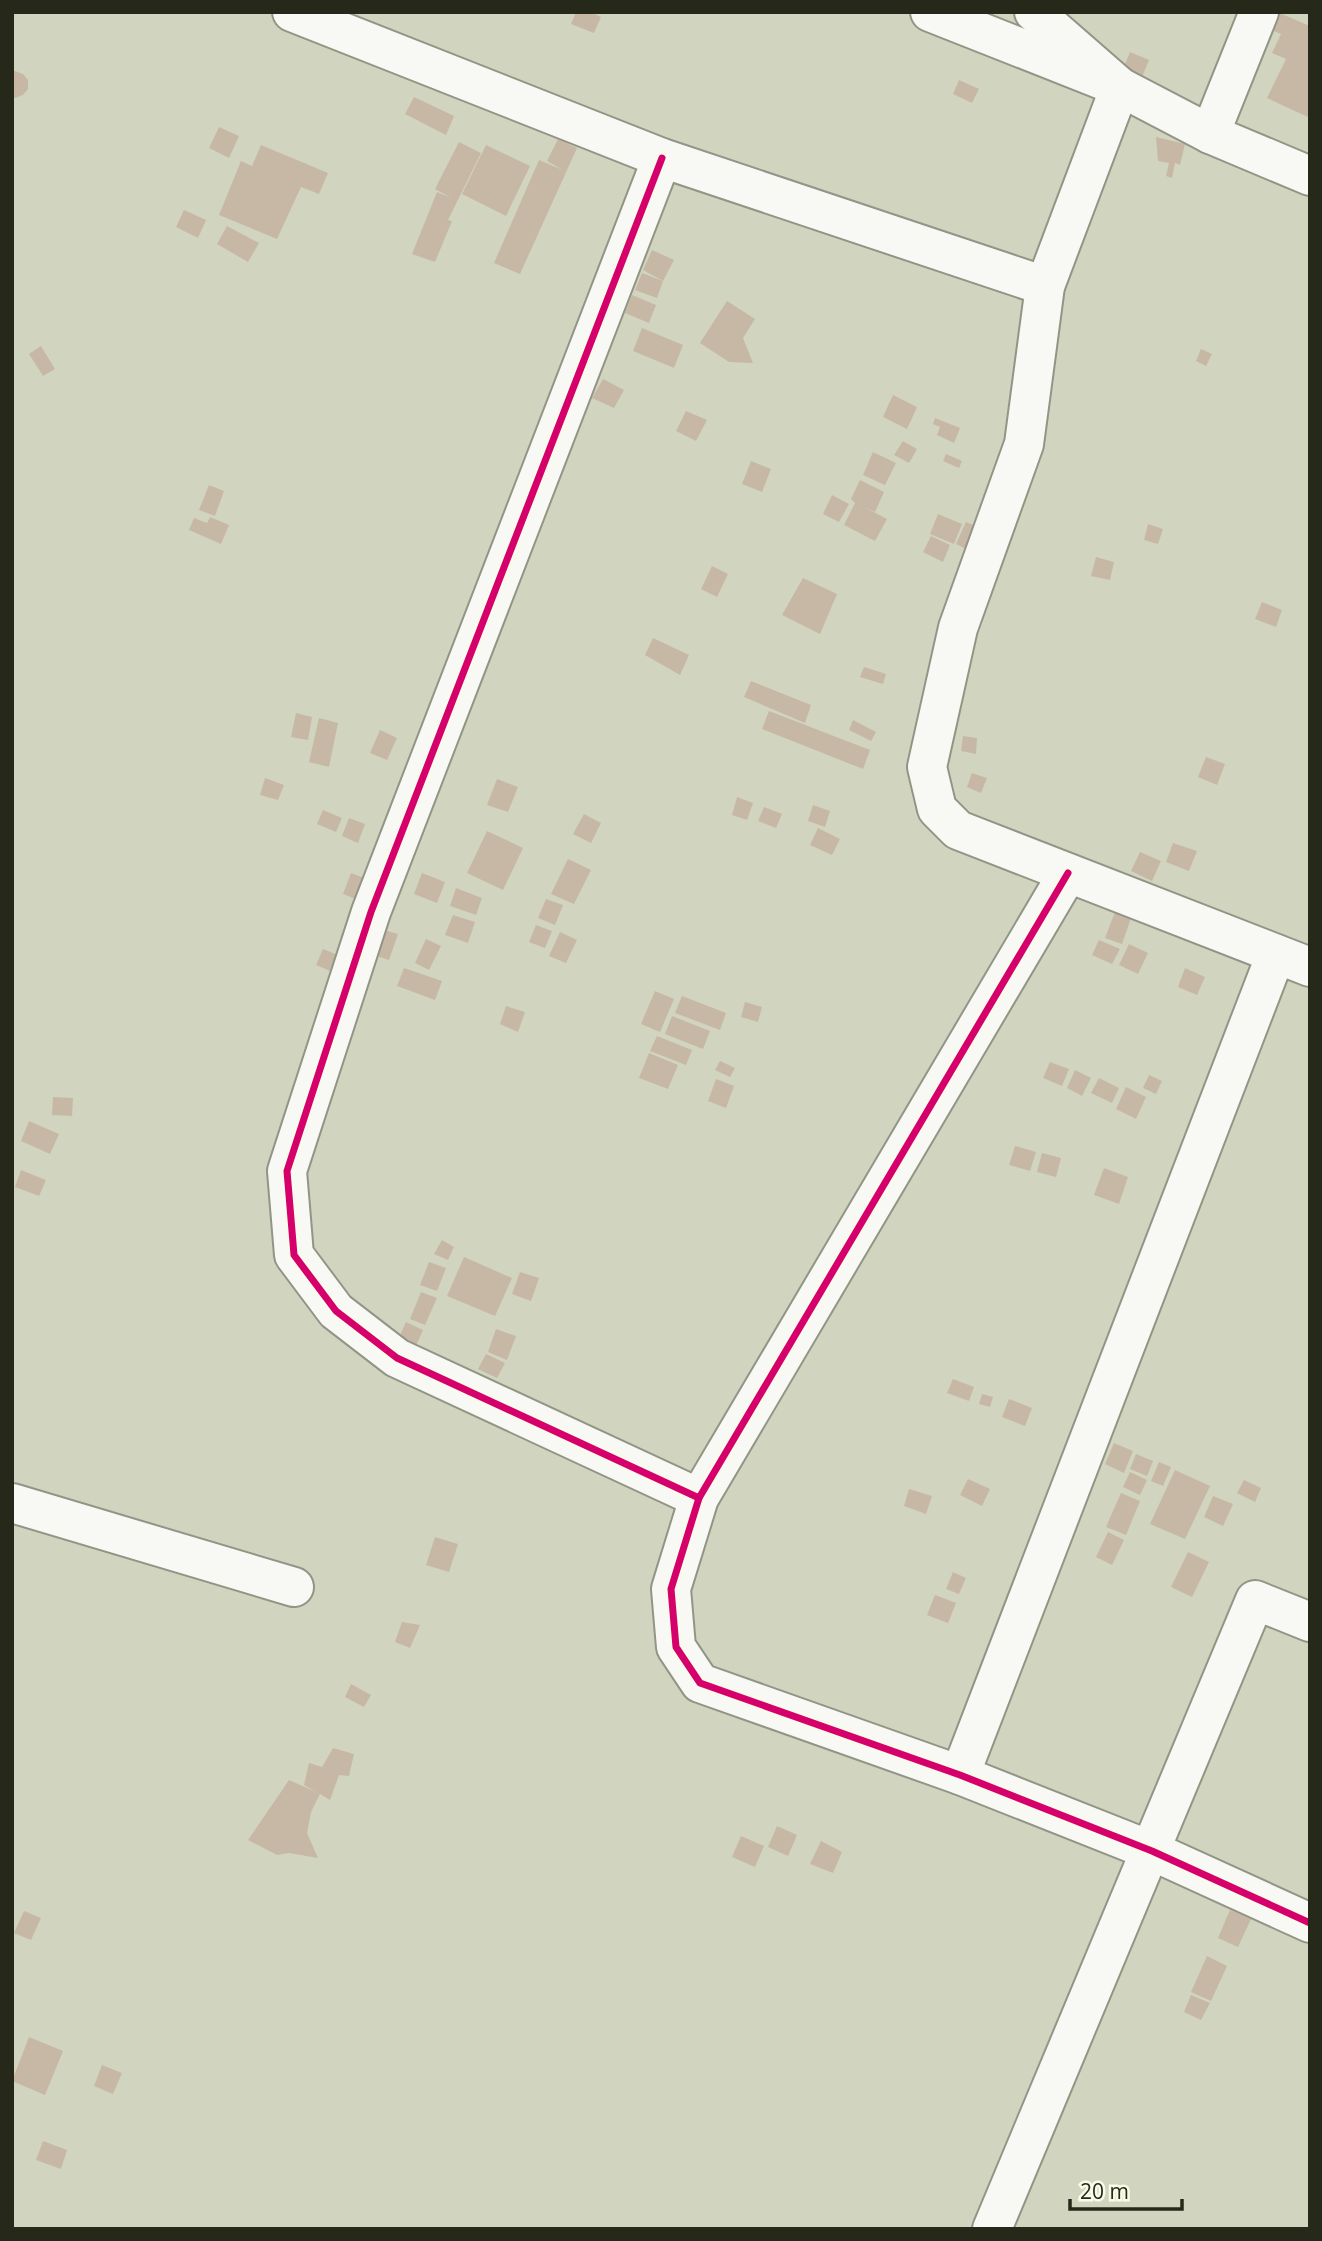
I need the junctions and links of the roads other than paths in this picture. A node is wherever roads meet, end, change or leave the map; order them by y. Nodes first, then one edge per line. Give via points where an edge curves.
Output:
1 (292, 12) edge
2 (930, 12) edge
3 (1034, 12) edge
4 (1259, 12) edge
5 (1120, 87) junction
6 (1210, 134) junction
7 (662, 158) junction
8 (1310, 176) edge
9 (1045, 286) junction
10 (1068, 873) junction
11 (1293, 961) edge
12 (699, 1498) junction
13 (12, 1503) edge
14 (294, 1587) dead end
15 (1310, 1622) edge
16 (960, 1775) junction
17 (1152, 1851) junction
18 (1310, 1923) edge
19 (992, 2229) edge

1 - 7 street
2 - 5 street
3 - 5 street
4 - 6 street
5 - 6 street
5 - 9 street
6 - 8 street
7 - 9 street
7 - 12 street via 371,912 287,1171 294,1255 336,1311 397,1358
9 - 10 street via 1024,444 958,628 927,767 937,809 958,830
10 - 11 street
10 - 12 street
11 - 16 street
12 - 16 street via 671,1589 676,1647 700,1683
13 - 14 street
15 - 17 street via 1255,1600
16 - 17 street
17 - 18 street
17 - 19 street

